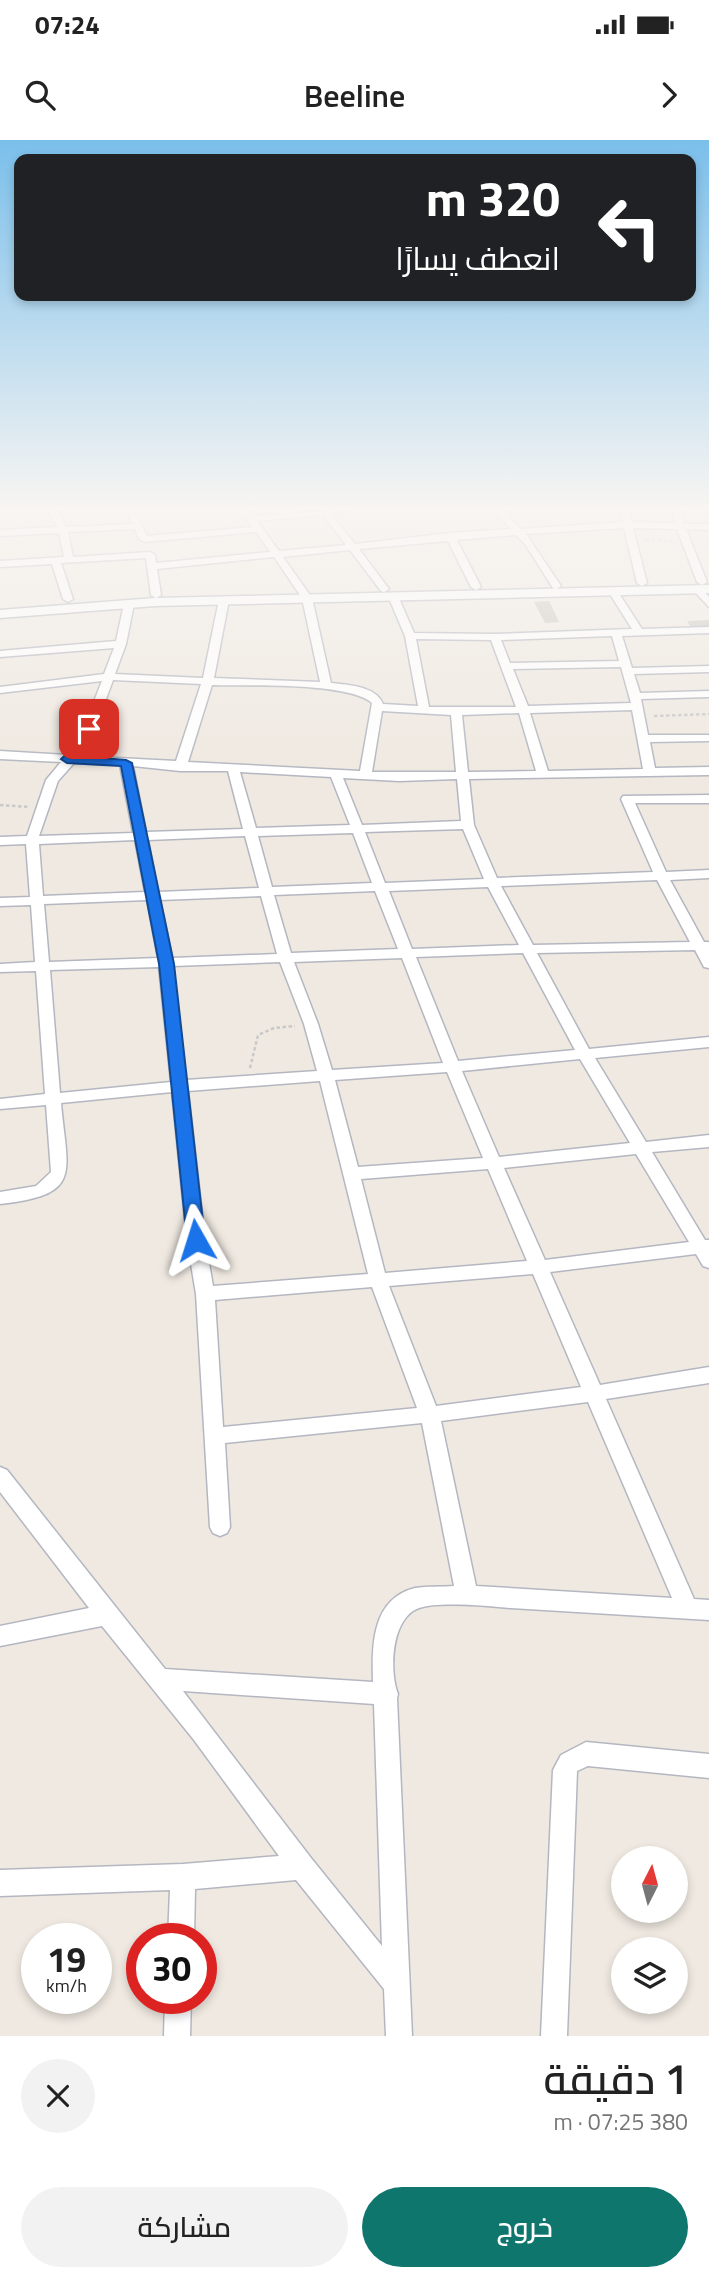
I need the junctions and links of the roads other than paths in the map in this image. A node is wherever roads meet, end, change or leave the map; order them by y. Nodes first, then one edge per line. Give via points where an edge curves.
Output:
1 (79, 598) edge
2 (244, 598) edge
3 (305, 598) edge
4 (392, 598) edge
5 (618, 598) edge
6 (68, 599) joint
7 (224, 600) junction
8 (0, 604) edge
9 (129, 604) junction
10 (0, 614) edge
11 (709, 630) edge
12 (616, 632) junction
13 (639, 632) junction
14 (410, 636) junction
15 (495, 637) junction
16 (121, 645) junction
17 (0, 654) edge
18 (507, 666) junction
19 (625, 668) junction
20 (709, 669) edge
21 (109, 677) junction
22 (208, 680) junction
23 (326, 686) junction
24 (0, 690) edge
25 (709, 694) edge
26 (636, 706) junction
27 (378, 707) junction
28 (523, 709) junction
29 (424, 710) junction
30 (456, 712) junction
31 (709, 738) edge
32 (643, 740) junction
33 (0, 755) edge
34 (67, 759) junction
35 (126, 763) junction
36 (180, 767) junction
37 (233, 769) junction
38 (709, 771) edge
39 (620, 773) junction
40 (650, 773) junction
41 (543, 774) junction
42 (336, 775) junction
43 (365, 776) junction
44 (462, 776) junction
45 (627, 799) junction
46 (709, 799) edge
47 (468, 825) junction
48 (356, 830) junction
49 (250, 833) junction
50 (140, 836) junction
51 (32, 839) junction
52 (0, 841) edge
53 (709, 874) edge
54 (662, 877) junction
55 (493, 884) junction
56 (380, 889) junction
57 (266, 894) junction
58 (154, 897) junction
59 (36, 901) junction
60 (0, 902) edge
61 (704, 946) edge
62 (528, 949) junction
63 (407, 954) junction
64 (285, 958) junction
65 (166, 964) junction
66 (709, 964) edge
67 (43, 967) junction
68 (0, 968) edge
69 (709, 1042) edge
70 (585, 1055) junction
71 (452, 1067) junction
72 (326, 1076) junction
73 (181, 1086) junction
74 (55, 1099) junction
75 (0, 1104) edge
76 (709, 1141) edge
77 (639, 1148) junction
78 (493, 1163) junction
79 (349, 1174) junction
80 (0, 1198) edge
81 (706, 1251) edge
82 (538, 1267) junction
83 (378, 1280) junction
84 (205, 1294) junction
85 (709, 1375) edge
86 (593, 1395) junction
87 (430, 1416) junction
88 (214, 1436) junction
89 (0, 1477) edge
90 (220, 1527) dead end
91 (467, 1595) junction
92 (687, 1608) junction
93 (709, 1610) edge
94 (107, 1615) junction
95 (0, 1636) edge
96 (159, 1679) junction
97 (387, 1694) junction
98 (709, 1766) edge
99 (302, 1867) junction
100 (183, 1877) junction
101 (0, 1883) edge
102 (182, 1923) edge
103 (396, 1983) junction
104 (178, 2014) edge
105 (177, 2036) edge
106 (399, 2036) edge
107 (554, 2036) edge

1 - 6 street
2 - 7 street
3 - 23 street
4 - 14 street
5 - 13 street
6 - 8 street
7 - 9 street
7 - 22 street
9 - 10 street
9 - 16 street
11 - 13 street
12 - 13 street
12 - 15 street
12 - 19 street
14 - 15 street
14 - 29 street
15 - 18 street
16 - 17 street
16 - 21 street
18 - 19 street
18 - 28 street
19 - 20 street
19 - 26 street
21 - 22 street
21 - 24 street
21 - 34 street via 82,744
22 - 23 street
22 - 36 street
23 - 27 street via 367,693
25 - 26 street
26 - 28 street
26 - 32 street
27 - 29 street
27 - 43 street
28 - 30 street
28 - 41 street
29 - 30 street
30 - 44 street
31 - 32 street
32 - 40 street
33 - 34 street
34 - 35 street
34 - 51 street via 52,780
35 - 36 street
35 - 50 street
36 - 37 street
37 - 42 street
37 - 49 street
38 - 40 street
39 - 40 street
39 - 41 street
39 - 45 street
41 - 44 street
42 - 43 street
42 - 48 street
43 - 44 street
44 - 47 street
45 - 46 street
45 - 54 street
47 - 48 street
47 - 55 street
48 - 49 street
48 - 56 street
49 - 50 street
49 - 57 street
50 - 51 street
50 - 58 street
51 - 52 street
51 - 59 street
53 - 54 street
54 - 55 street
54 - 61 street
55 - 56 street
55 - 62 street
56 - 57 street
56 - 63 street
57 - 58 street
57 - 64 street
58 - 59 street
58 - 65 street
59 - 60 street
59 - 67 street
61 - 62 street
61 - 66 street
62 - 63 street
62 - 70 street
63 - 64 street
63 - 71 street
64 - 65 street
64 - 72 street
65 - 67 street
65 - 73 street
67 - 68 street
67 - 74 street
69 - 70 street
70 - 71 street
70 - 77 street
71 - 72 street
71 - 78 street
72 - 73 street
72 - 79 street
73 - 74 street
73 - 84 street
74 - 75 street
74 - 80 street via 60,1172 56,1182 33,1194
76 - 77 street
77 - 78 street
77 - 81 street
78 - 79 street
78 - 82 street
79 - 83 street
81 - 82 street
82 - 83 street
82 - 86 street
83 - 84 street
83 - 87 street
84 - 88 street
85 - 86 street
86 - 87 street
86 - 92 street
87 - 88 street
87 - 91 street
88 - 90 street
89 - 94 street
91 - 92 street
91 - 97 street via 416,1598 398,1610 383,1645
92 - 93 street
94 - 95 street
94 - 96 street
96 - 97 street
96 - 99 street
97 - 103 street
98 - 107 street via 586,1754 569,1763 565,1770
99 - 100 street
99 - 103 street
100 - 101 street
100 - 102 street
103 - 106 street
104 - 105 street

